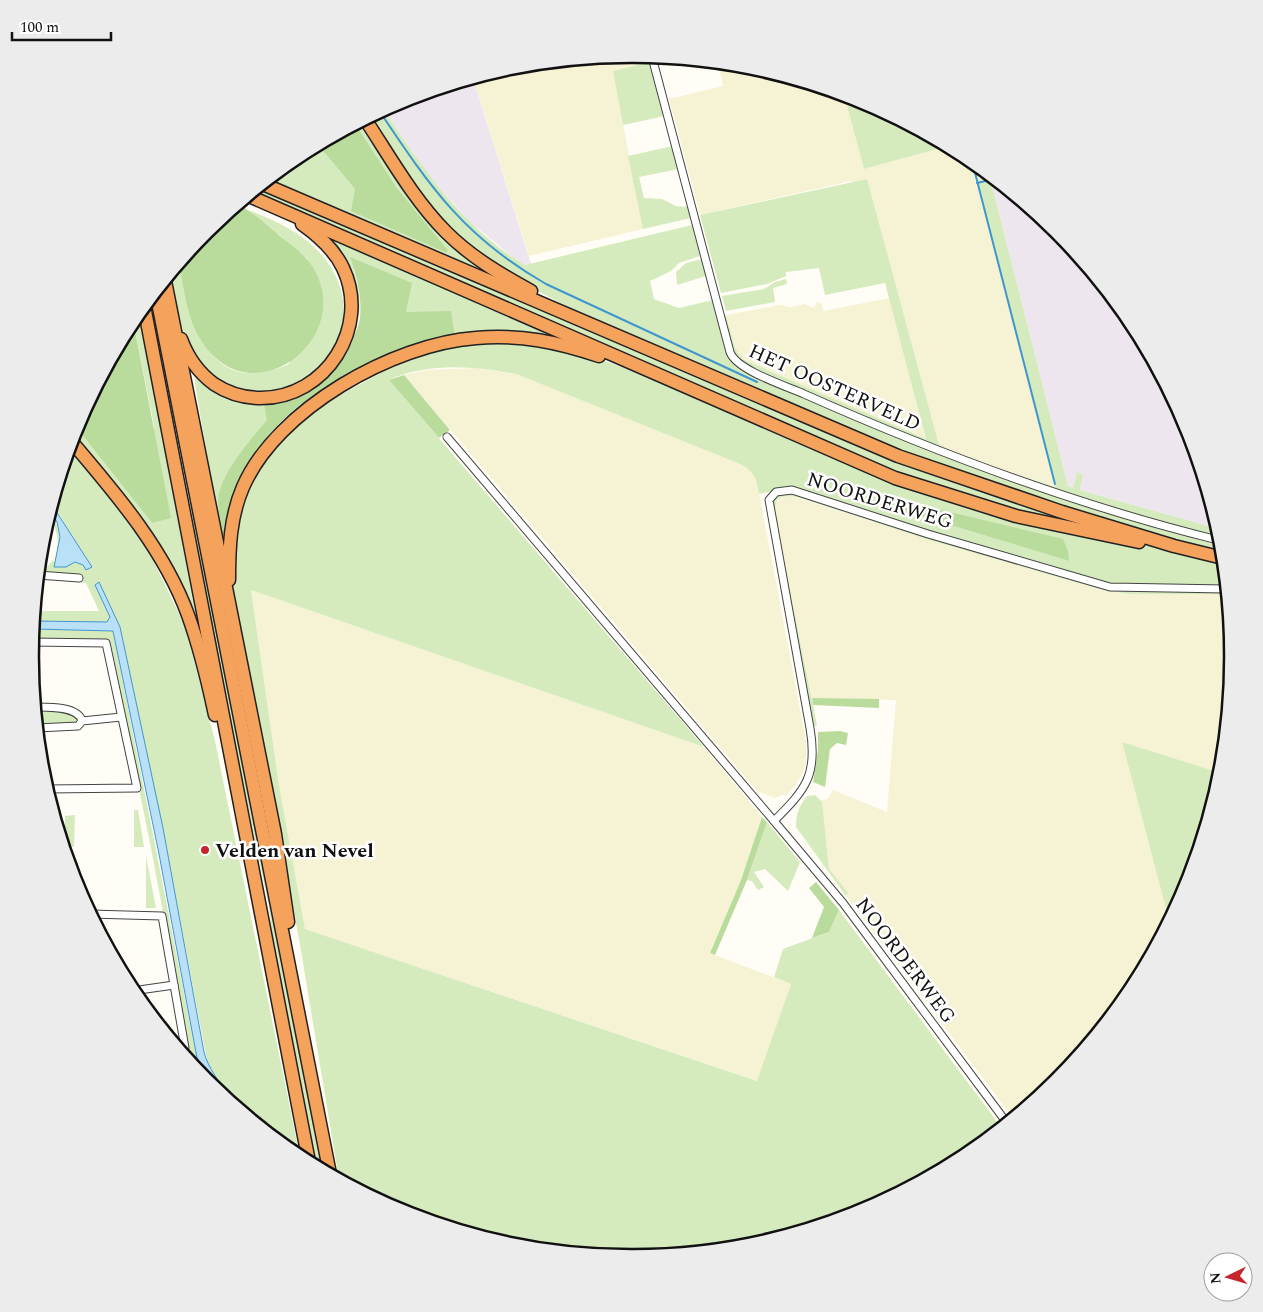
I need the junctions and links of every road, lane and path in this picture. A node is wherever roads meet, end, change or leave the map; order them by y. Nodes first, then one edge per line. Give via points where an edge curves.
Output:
1 (654, 64) edge
2 (369, 124) edge
3 (270, 187) edge
4 (255, 199) edge
5 (279, 209) junction
6 (166, 289) edge
7 (158, 300) edge
8 (169, 305) junction
9 (146, 317) edge
10 (580, 320) junction
11 (658, 374) junction
12 (447, 437) dead end
13 (77, 448) edge
14 (1213, 538) edge
15 (1174, 546) junction
16 (1215, 556) edge
17 (45, 575) edge
18 (80, 578) dead end
19 (1220, 589) edge
20 (230, 610) junction
21 (39, 642) edge
22 (41, 708) edge
23 (121, 717) junction
24 (82, 721) junction
25 (43, 728) edge
26 (54, 789) edge
27 (242, 812) junction
28 (774, 820) junction
29 (98, 914) edge
30 (174, 985) junction
31 (142, 990) edge
32 (296, 1000) junction
33 (185, 1045) edge
34 (1003, 1117) edge
35 (307, 1152) edge
36 (328, 1165) edge

1 - 14 street, HET OOSTERVELD via 730,352 736,361 879,427 1004,475 1094,505
2 - 10 highway via 409,186 454,240 498,274
3 - 10 highway
4 - 5 highway
5 - 8 highway via 327,244 337,257 348,284 352,308 348,333 340,351 318,377 289,394 272,398 252,398 226,391 198,371
5 - 11 highway
6 - 8 highway
7 - 32 highway
8 - 20 highway
9 - 27 highway
10 - 15 highway via 898,456
11 - 15 highway via 895,478 1052,525 1124,540
11 - 20 highway via 558,343 500,336 462,340 417,351 339,387 280,432 261,455 247,480 230,536
12 - 28 street, NOORDERWEG
13 - 27 highway via 149,539 175,585 198,645 222,746
15 - 16 highway
17 - 18 street
19 - 28 street, NOORDERWEG via 1110,586 928,534 792,490 776,492 769,500 769,507 814,758 803,791
20 - 32 highway via 275,834
21 - 23 street via 106,643
22 - 24 street via 66,710 78,714
23 - 24 street
23 - 26 street via 137,788
24 - 25 street via 78,726
27 - 35 highway
28 - 34 street, NOORDERWEG via 843,903
29 - 30 street via 162,916
30 - 31 street
30 - 33 street
32 - 36 highway

